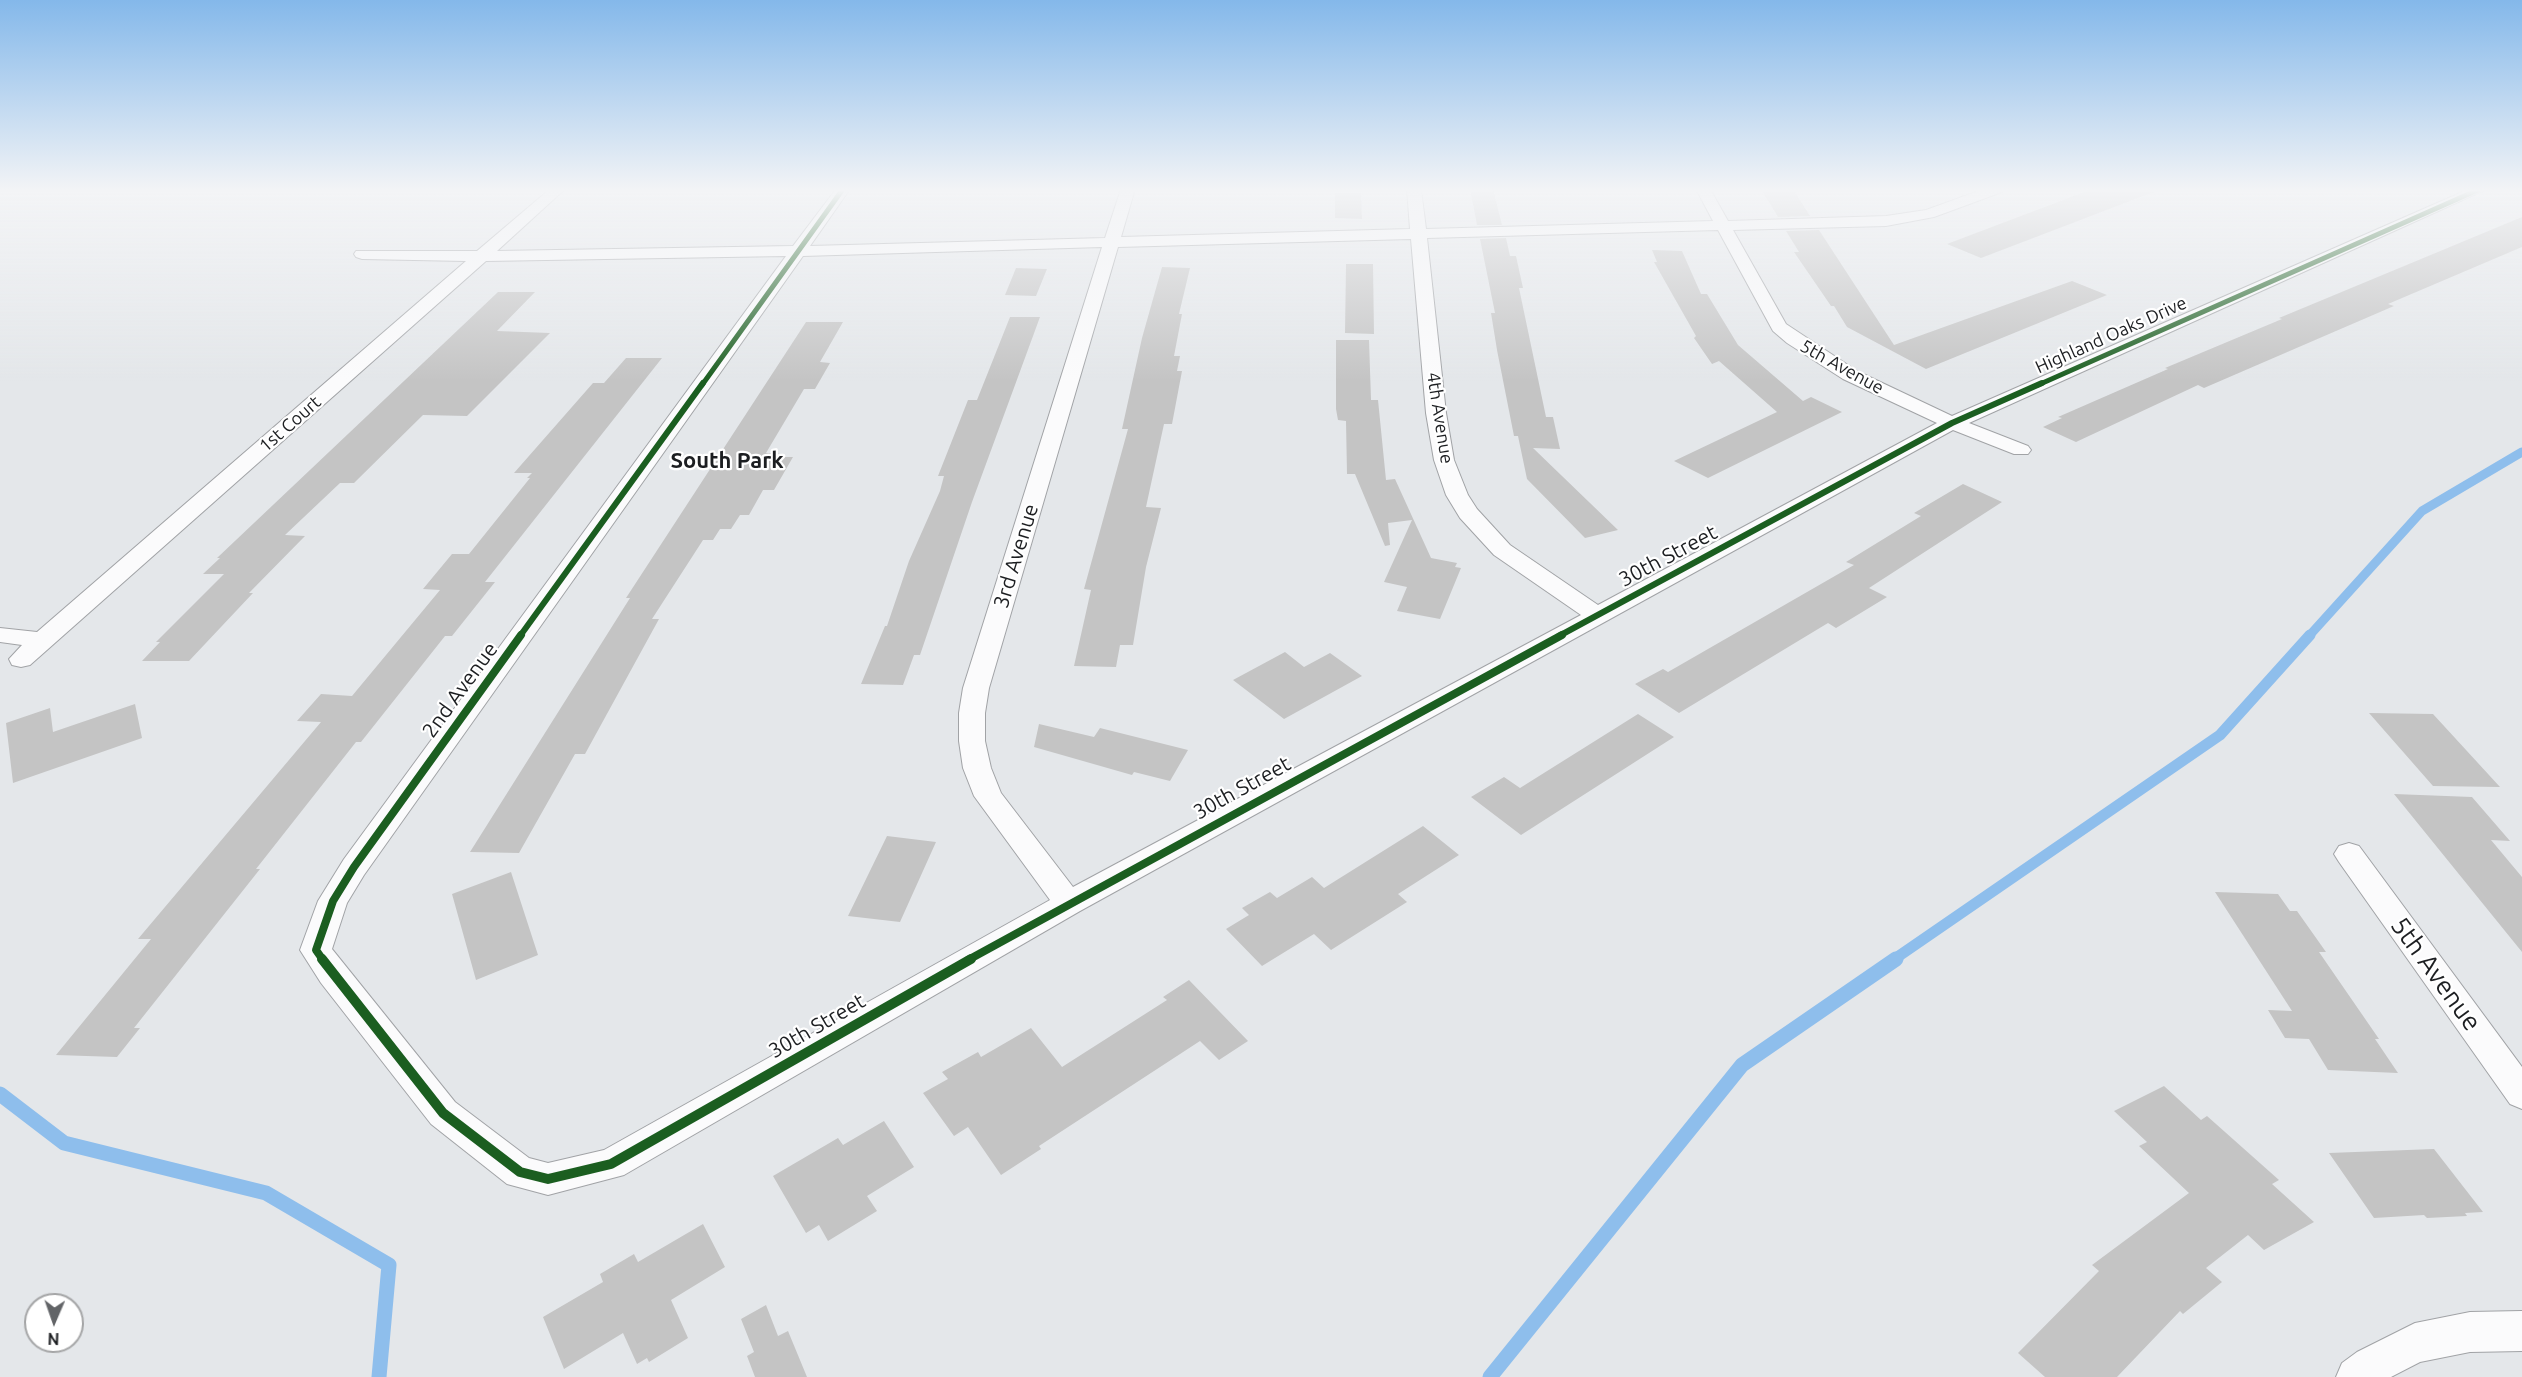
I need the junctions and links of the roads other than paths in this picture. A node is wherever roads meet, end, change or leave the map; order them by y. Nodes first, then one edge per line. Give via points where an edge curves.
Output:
1 (485, 253) edge
2 (656, 253) edge
3 (797, 253) edge
4 (1107, 253) edge
5 (1421, 253) edge
6 (1738, 253) edge
7 (2335, 253) edge
8 (362, 254) dead end
9 (482, 256) junction
10 (1952, 423) junction
11 (2021, 450) dead end
12 (1597, 615) junction
13 (0, 635) edge
14 (43, 640) junction
15 (21, 659) dead end
16 (2349, 854) dead end
17 (1069, 903) junction
18 (2522, 1094) edge
19 (548, 1179) joint
20 (2522, 1331) edge
21 (2356, 1377) edge

1 - 9 street, 1st Court
2 - 9 street
3 - 19 street, 2nd Avenue via 354,867 333,901 316,950 443,1113 520,1172
4 - 17 street, 3rd Avenue via 976,688 972,713 975,759 988,796
5 - 12 street, 4th Avenue via 1436,413 1444,460 1457,495 1483,532 1502,550
6 - 10 street, 5th Avenue via 1779,327 1793,339 1850,375
7 - 10 street, Highland Oaks Drive
8 - 9 street
9 - 14 street, 1st Court
10 - 11 street, 5th Avenue
10 - 12 street, 30th Street
12 - 17 street, 30th Street
13 - 14 street
14 - 15 street, 1st Court
16 - 18 street, 5th Avenue
17 - 19 street, 30th Street via 611,1164
20 - 21 street via 2470,1332 2415,1343

